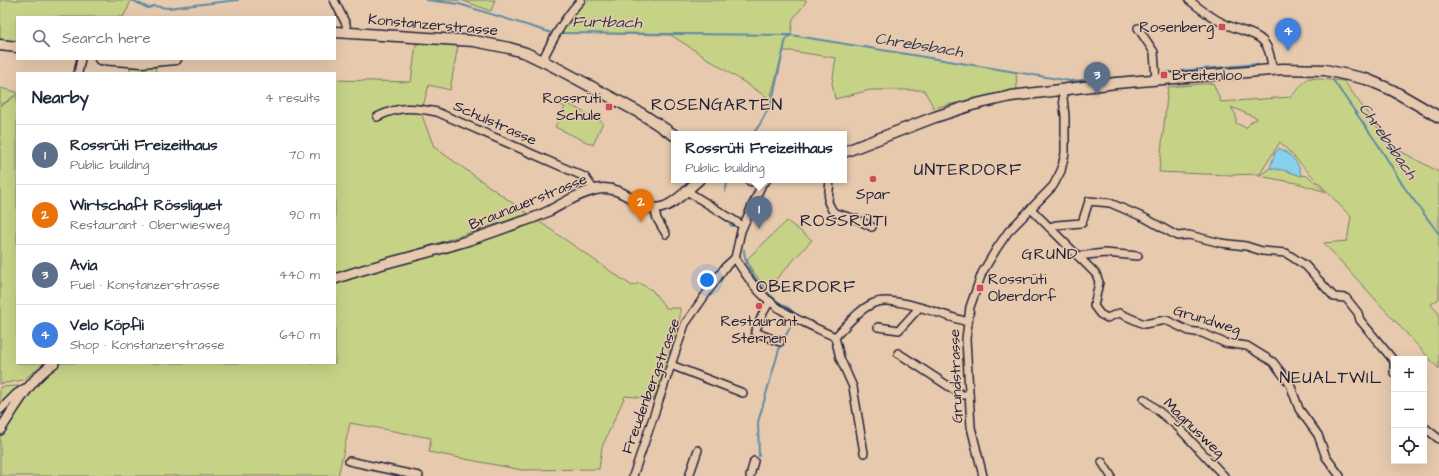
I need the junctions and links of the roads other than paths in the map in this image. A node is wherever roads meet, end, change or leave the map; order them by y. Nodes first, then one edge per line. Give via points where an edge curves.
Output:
1 (334, 0) edge
2 (581, 0) edge
3 (1189, 0) edge
4 (1138, 28) dead end
5 (336, 32) edge
6 (347, 32) junction
7 (0, 45) edge
8 (16, 47) edge
9 (81, 60) edge
10 (114, 60) edge
11 (165, 60) edge
12 (542, 61) junction
13 (1272, 70) junction
14 (78, 72) edge
15 (1156, 80) junction
16 (1062, 89) junction
17 (377, 116) dead end
18 (1439, 117) edge
19 (671, 133) edge
20 (847, 151) edge
21 (695, 183) edge
22 (762, 183) edge
23 (830, 183) edge
24 (594, 190) junction
25 (687, 190) junction
26 (654, 208) junction
27 (1031, 209) junction
28 (743, 226) junction
29 (872, 227) dead end
30 (1049, 227) junction
31 (666, 234) dead end
32 (1078, 256) junction
33 (1138, 256) dead end
34 (735, 258) junction
35 (336, 279) edge
36 (770, 302) junction
37 (919, 308) junction
38 (968, 322) junction
39 (878, 327) dead end
40 (834, 337) junction
41 (780, 342) dead end
42 (898, 353) dead end
43 (1391, 357) edge
44 (53, 364) edge
45 (672, 365) junction
46 (28, 389) junction
47 (743, 393) dead end
48 (969, 395) junction
49 (1144, 399) dead end
50 (0, 410) edge
51 (1425, 428) edge
52 (0, 430) edge
53 (1439, 439) edge
54 (698, 450) dead end
55 (864, 453) dead end
56 (754, 461) dead end
57 (349, 462) dead end
58 (1102, 462) dead end
59 (419, 476) edge
60 (632, 476) edge
61 (689, 476) edge
62 (750, 476) edge
63 (983, 476) edge
64 (1112, 476) edge
65 (1224, 476) edge
66 (1340, 476) edge

1 - 6 street via 346,24
2 - 12 street via 558,29
3 - 13 street via 1217,20 1260,38 1267,46
4 - 15 street via 1154,52
5 - 6 main road, Konstanzerstrasse
6 - 12 main road, Konstanzerstrasse via 493,44 518,50
7 - 8 main road
9 - 14 street
10 - 11 main road
12 - 19 main road, Konstanzerstrasse via 642,114
13 - 15 main road
13 - 18 main road via 1320,69 1357,76 1392,90
15 - 16 main road
16 - 20 main road via 1011,96 958,109
16 - 27 street, Grundstrasse via 1065,153 1061,171 1053,186
17 - 24 street, Schulstrasse via 403,108 437,112 585,177
21 - 25 street
22 - 28 street
23 - 29 street via 828,202 832,210
24 - 26 street, Braunauerstrasse via 618,190 644,206
24 - 35 street, Braunauerstrasse via 538,216 460,243
25 - 26 street via 668,205
25 - 28 street
26 - 31 street via 656,219
27 - 30 street, Grundweg
27 - 38 street, Grundstrasse via 1008,232 982,273 970,307
28 - 34 street
30 - 32 street, Grundweg
30 - 43 street via 1082,224 1089,201 1110,203 1145,218 1177,236 1194,236 1262,251 1286,253 1306,266 1334,297 1346,298 1358,312 1360,320
32 - 33 street via 1105,252
32 - 66 street, Grundweg via 1097,276 1099,282 1094,306 1107,318 1119,313 1144,324 1166,320 1225,343 1247,346 1274,362 1290,384 1299,410 1318,435 1326,457
34 - 36 street
34 - 45 street, Freudenbergstrasse via 725,267 688,318
36 - 40 street via 792,317
36 - 41 street via 755,332
37 - 38 street
37 - 39 street via 899,330
37 - 40 street via 894,301 878,302 862,311
38 - 48 street, Grundstrasse via 966,339
40 - 55 street via 853,387
42 - 48 street via 962,395
44 - 46 street via 40,374
45 - 47 street
45 - 60 street, Freudenbergstrasse
46 - 50 street via 21,390
46 - 52 street
48 - 63 street, Grundstrasse via 971,428
49 - 65 street, Magnusweg via 1179,428
51 - 53 street
54 - 61 street
56 - 62 street
57 - 59 street
58 - 64 street

